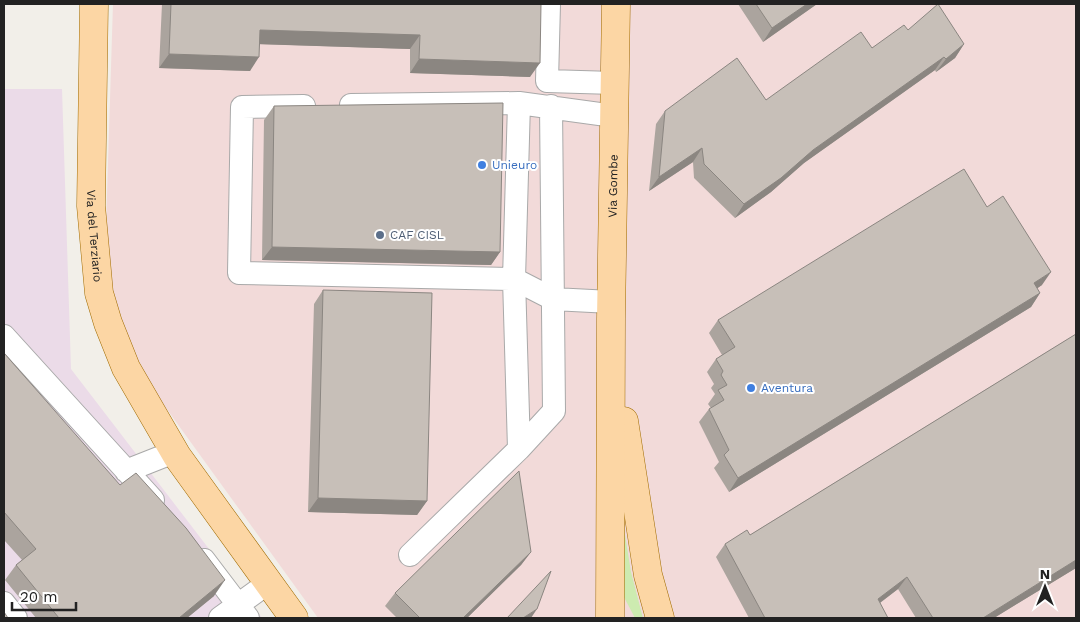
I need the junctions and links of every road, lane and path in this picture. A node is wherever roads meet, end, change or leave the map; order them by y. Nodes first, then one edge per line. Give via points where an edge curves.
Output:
1 (94, 4) edge
2 (549, 4) edge
3 (616, 4) edge
4 (614, 83) junction
5 (519, 102) junction
6 (551, 106) junction
7 (614, 116) junction
8 (514, 279) junction
9 (553, 299) junction
10 (611, 302) junction
11 (4, 336) edge
12 (611, 367) junction
13 (519, 449) junction
14 (174, 452) junction
15 (126, 471) junction
16 (166, 514) edge
17 (191, 543) edge
18 (410, 555) dead end
19 (610, 568) junction
20 (268, 583) junction
21 (4, 604) edge
22 (243, 612) edge
23 (16, 618) edge
24 (220, 618) edge
25 (294, 618) edge
26 (610, 618) edge
27 (624, 618) edge
28 (660, 618) edge

1 - 14 main road, Via del Terziario via 90,206 99,294 126,368
2 - 4 street via 546,81
3 - 4 main road, Via Gombe
4 - 7 main road, Via Gombe
5 - 6 street
5 - 8 street
5 - 8 street via 242,107 239,273
6 - 7 street
6 - 9 street
7 - 10 main road, Via Gombe
8 - 9 street
8 - 13 street
9 - 10 street
9 - 13 street via 554,410
10 - 12 main road, Via Gombe
11 - 15 street
12 - 19 main road, Via Gombe
12 - 28 main road, Via Gombe via 627,436 648,575
13 - 18 street
14 - 15 street
14 - 20 main road, Via del Terziario
15 - 16 street
17 - 22 street
19 - 26 main road, Via Gombe
19 - 27 main road
20 - 22 street
20 - 25 main road, Via del Terziario
21 - 23 street
22 - 24 street

